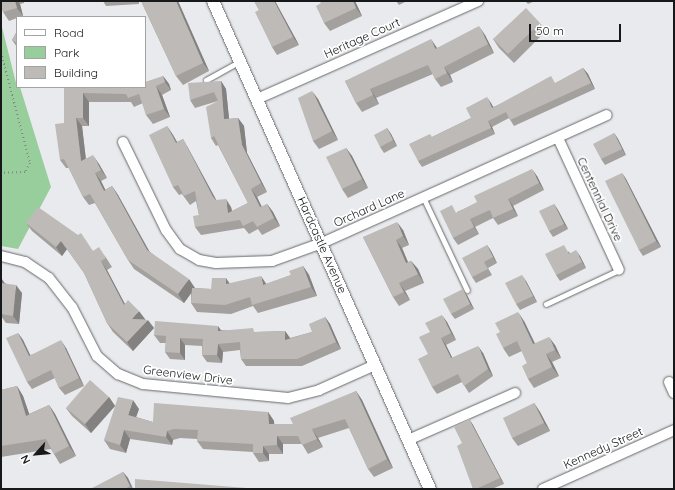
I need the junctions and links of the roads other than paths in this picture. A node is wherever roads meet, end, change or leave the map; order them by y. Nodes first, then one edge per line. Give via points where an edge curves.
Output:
1 (213, 1) edge
2 (478, 1) edge
3 (240, 62) junction
4 (206, 80) edge
5 (256, 99) junction
6 (607, 115) dead end
7 (558, 138) junction
8 (123, 142) dead end
9 (423, 198) junction
10 (322, 243) junction
11 (1, 256) edge
12 (619, 270) joint
13 (467, 290) dead end
14 (546, 304) dead end
15 (375, 365) junction
16 (669, 382) dead end
17 (515, 393) dead end
18 (674, 394) edge
19 (674, 430) edge
20 (408, 440) junction
21 (430, 489) edge
22 (543, 489) edge

1 - 3 street, Hardcastle Avenue
2 - 5 street, Heritage Court
3 - 4 lane
3 - 5 street, Hardcastle Avenue
5 - 10 street, Hardcastle Avenue
6 - 7 street, Orchard Lane
7 - 9 street, Orchard Lane
7 - 12 street, Centennial Drive
8 - 10 street, Orchard Lane via 166,230 180,249 199,260 272,261
9 - 10 street, Orchard Lane
9 - 13 lane
10 - 15 street, Hardcastle Avenue
11 - 15 street, Greenview Drive via 25,262 49,278 72,307 97,356 118,374 143,384 288,398 319,390
12 - 14 lane
15 - 20 street, Hardcastle Avenue
16 - 18 street
17 - 20 street
19 - 22 street, Kennedy Street
20 - 21 street, Hardcastle Avenue

